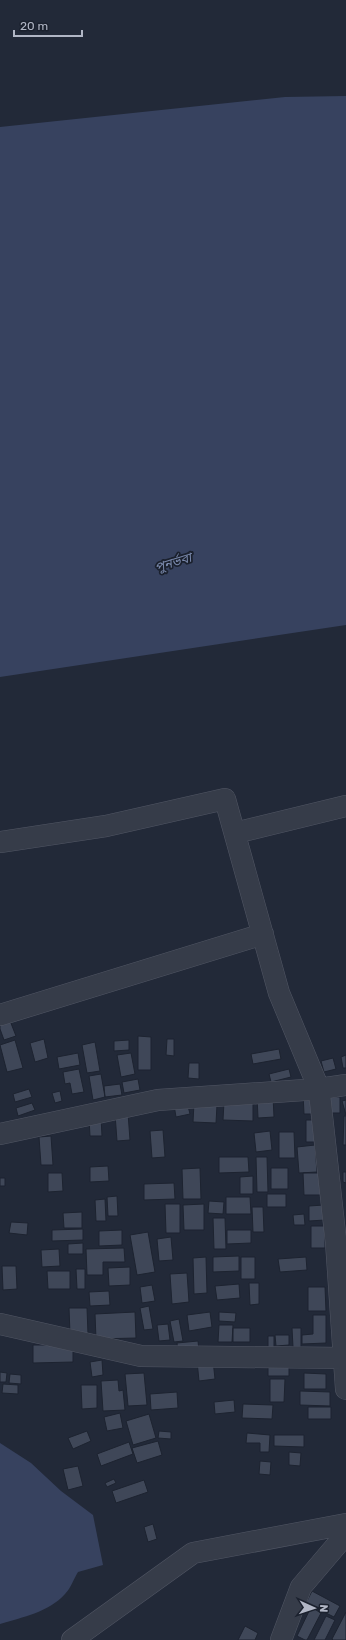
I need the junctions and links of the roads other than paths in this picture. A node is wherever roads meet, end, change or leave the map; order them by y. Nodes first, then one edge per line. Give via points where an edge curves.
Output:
1 (346, 806) edge
2 (235, 834) junction
3 (0, 842) edge
4 (263, 934) junction
5 (0, 1015) edge
6 (346, 1085) edge
7 (319, 1089) junction
8 (0, 1134) edge
9 (0, 1324) edge
10 (344, 1358) junction
11 (346, 1389) edge
12 (346, 1524) edge
13 (346, 1534) edge
14 (72, 1640) edge
15 (281, 1640) edge

1 - 2 street
2 - 3 street via 225,799 106,826
2 - 4 street
4 - 5 street
4 - 7 street via 279,993
6 - 7 street
7 - 8 street via 158,1100
7 - 10 street via 336,1242
9 - 10 street via 142,1356
10 - 11 street
12 - 14 street via 193,1553
13 - 15 street via 301,1587

